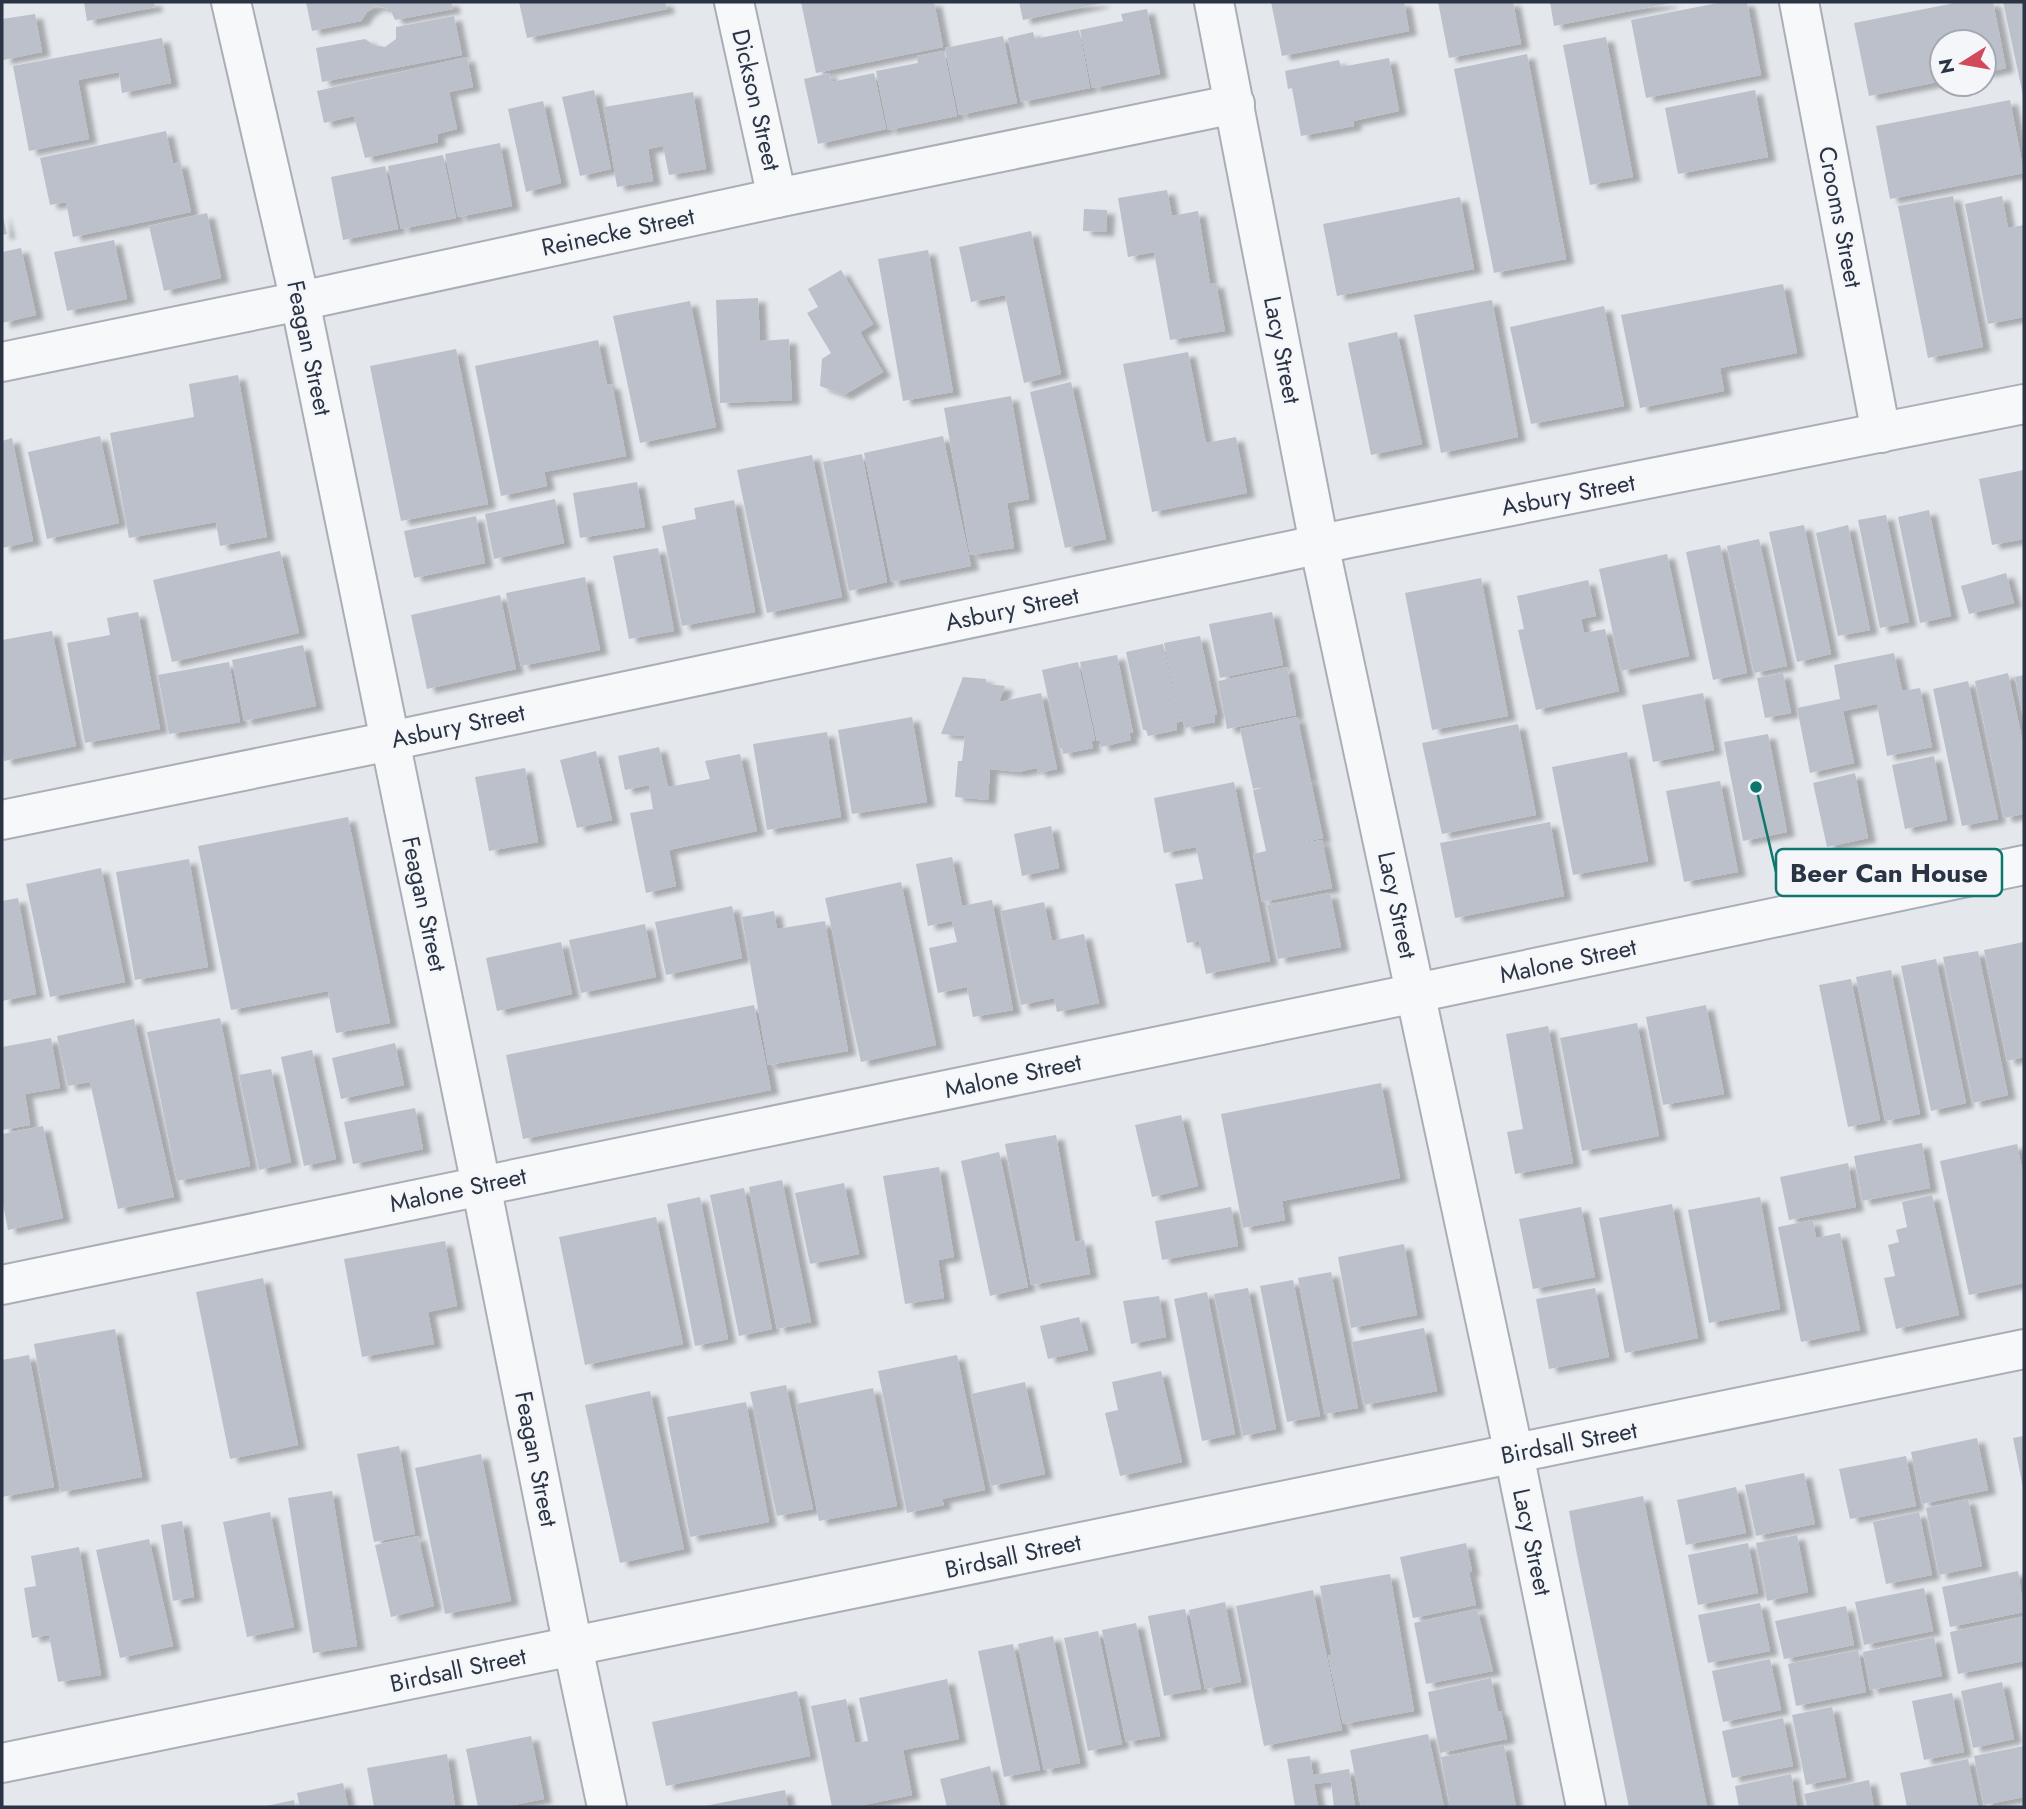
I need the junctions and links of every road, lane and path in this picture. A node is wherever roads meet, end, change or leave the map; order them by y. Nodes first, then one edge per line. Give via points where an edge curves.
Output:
1 (231, 2) edge
2 (734, 2) edge
3 (1214, 2) edge
4 (1799, 2) edge
5 (1235, 104) junction
6 (777, 198) junction
7 (300, 301) junction
8 (2, 362) edge
9 (2024, 404) edge
10 (1881, 433) junction
11 (1319, 544) junction
12 (390, 741) junction
13 (2, 820) edge
14 (2024, 865) edge
15 (1416, 993) junction
16 (481, 1185) junction
17 (2, 1284) edge
18 (2024, 1349) edge
19 (1514, 1454) junction
20 (573, 1647) junction
21 (2, 1763) edge
22 (607, 1807) edge
23 (1586, 1807) edge

1 - 7 street, Feagan Street
2 - 6 street, Dickson Street
3 - 5 street, Lacy Street
4 - 10 street, Crooms Street
5 - 6 street, Reinecke Street
5 - 11 street, Lacy Street
6 - 7 street, Reinecke Street
7 - 8 street, Reinecke Street
7 - 12 street, Feagan Street
9 - 10 street, Asbury Street
10 - 11 street, Asbury Street
11 - 12 street, Asbury Street
11 - 15 street, Lacy Street
12 - 13 street, Asbury Street
12 - 16 street, Feagan Street
14 - 15 street, Malone Street
15 - 16 street, Malone Street
15 - 19 street, Lacy Street
16 - 17 street, Malone Street
16 - 20 street, Feagan Street
18 - 19 street, Birdsall Street
19 - 20 street, Birdsall Street
19 - 23 street, Lacy Street
20 - 21 street, Birdsall Street
20 - 22 street, Feagan Street

